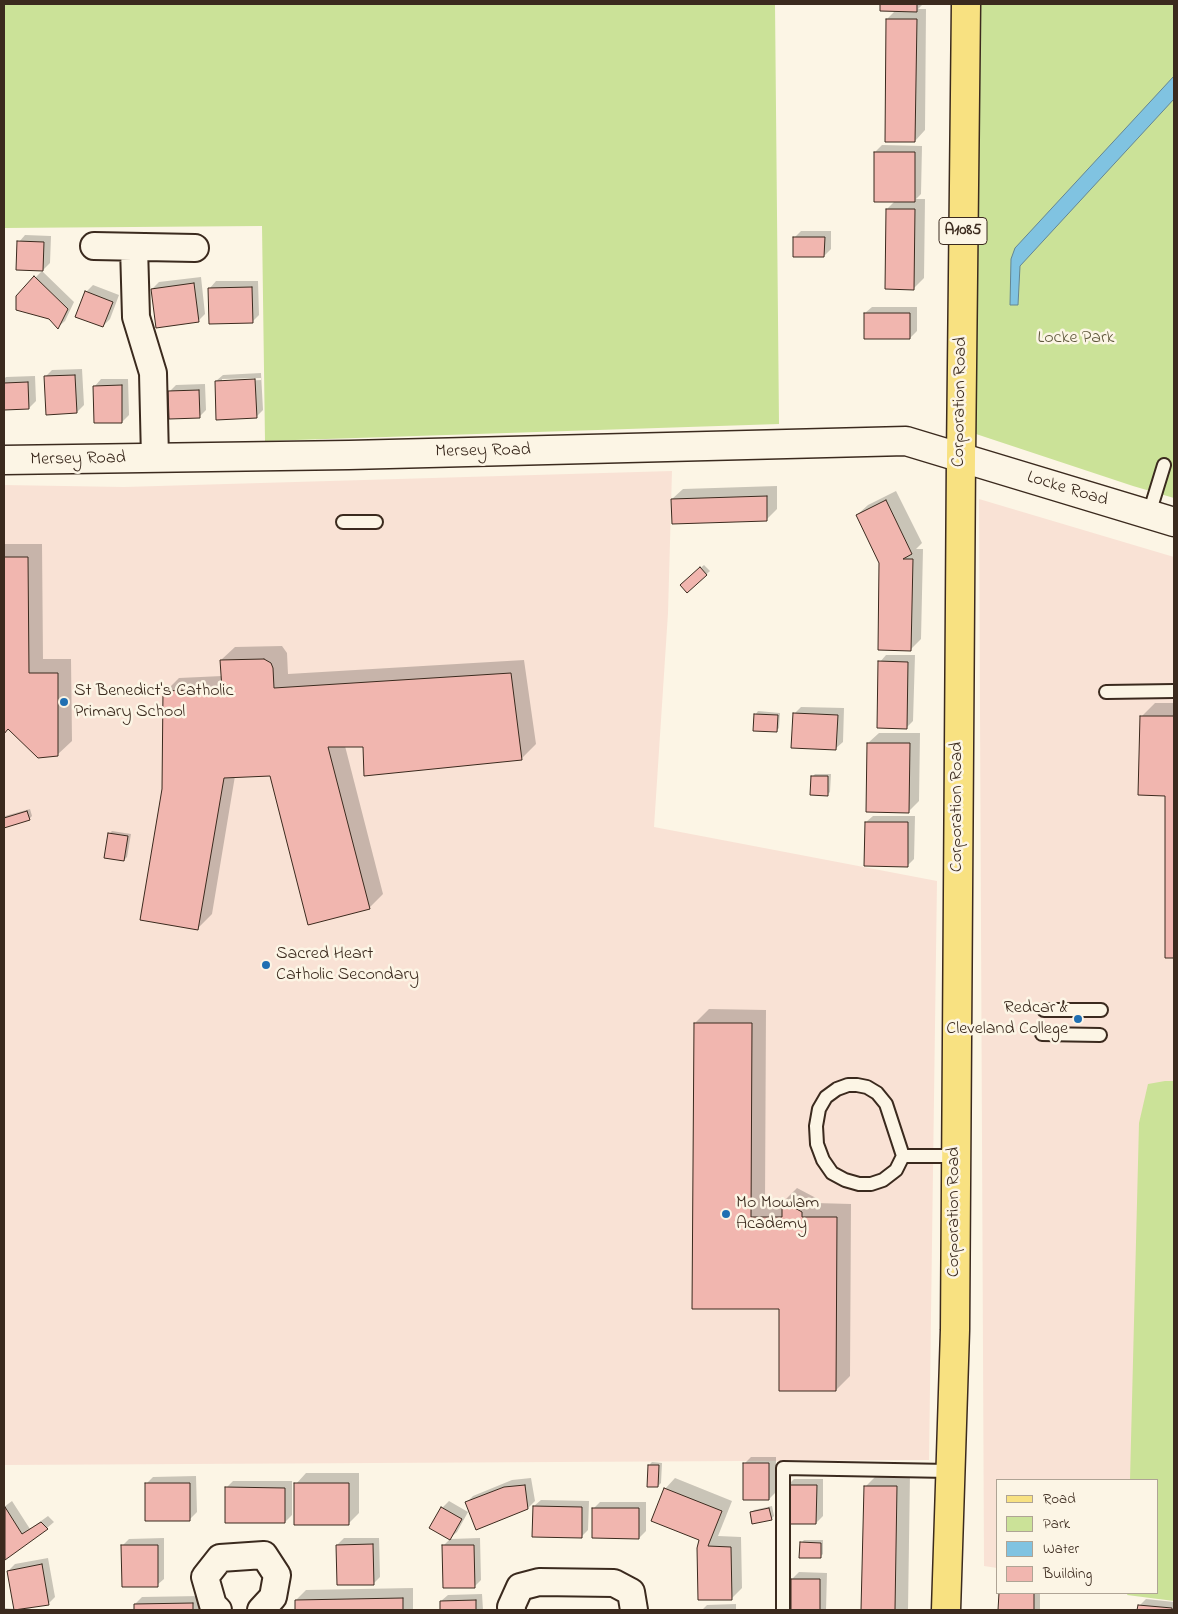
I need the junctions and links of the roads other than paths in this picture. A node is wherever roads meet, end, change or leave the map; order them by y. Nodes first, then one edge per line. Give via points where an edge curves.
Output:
1 (966, 4) edge
2 (94, 246) dead end
3 (134, 247) junction
4 (195, 248) dead end
5 (960, 457) junction
6 (155, 458) junction
7 (4, 460) edge
8 (1164, 465) dead end
9 (1149, 514) junction
10 (343, 522) dead end
11 (376, 522) dead end
12 (1174, 522) edge
13 (1174, 691) edge
14 (1106, 692) dead end
15 (1044, 1010) dead end
16 (1101, 1010) dead end
17 (1042, 1034) dead end
18 (1100, 1035) dead end
19 (902, 1156) junction
20 (956, 1156) junction
21 (949, 1471) junction
22 (218, 1610) edge
23 (261, 1610) edge
24 (512, 1610) edge
25 (634, 1610) edge
26 (782, 1610) edge
27 (946, 1610) edge

1 - 5 main road, Corporation Road / A1085
2 - 3 street
3 - 4 street
3 - 6 street via 136,316 153,373
5 - 6 street, Mersey Road via 906,442
5 - 9 street, Locke Road
5 - 20 main road, Corporation Road / A1085
6 - 7 street, Mersey Road
8 - 9 lane
9 - 12 street, Locke Road
10 - 11 lane
13 - 14 lane
15 - 16 lane
17 - 18 lane
19 - 19 lane via 896,1170 871,1184 859,1184 832,1173 817,1144 816,1126 826,1097 848,1085 867,1087 877,1093 886,1104
19 - 20 lane
20 - 21 main road, Corporation Road / A1085 via 955,1330
21 - 26 lane via 783,1468
21 - 27 main road, Corporation Road / A1085
22 - 23 street via 213,1605 205,1577 220,1558 264,1556 278,1575 273,1598
24 - 25 street via 520,1587 539,1582 614,1583 631,1592

